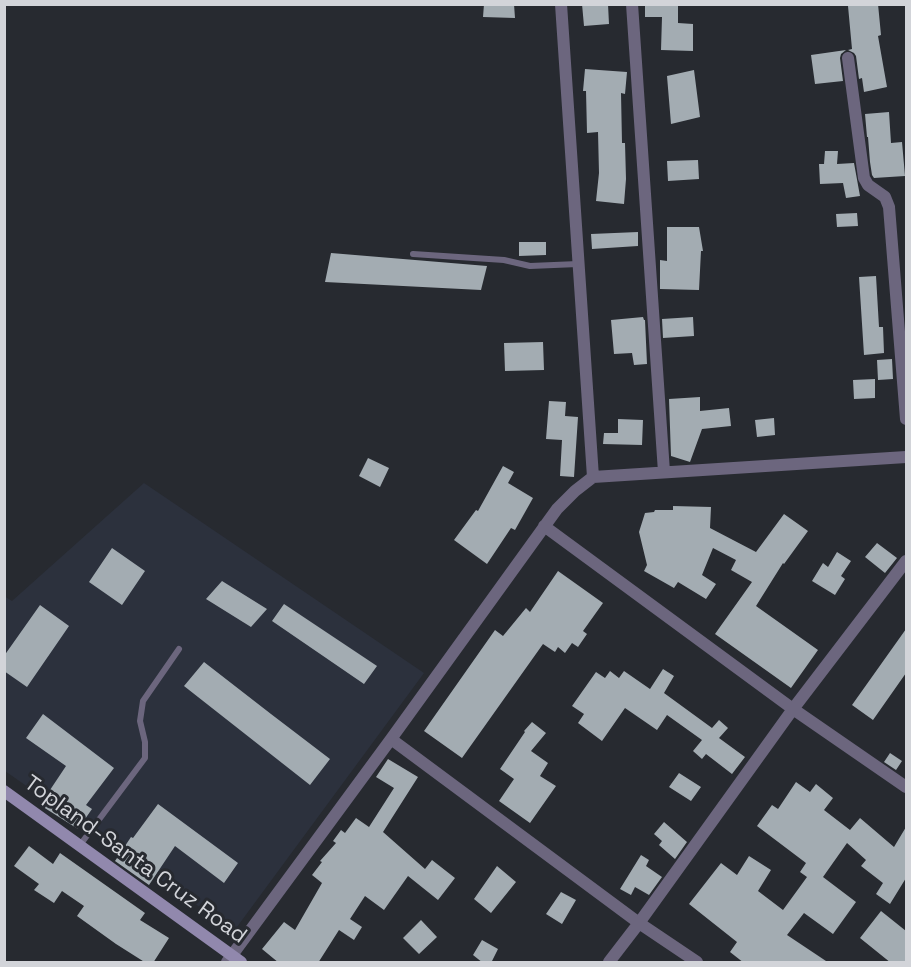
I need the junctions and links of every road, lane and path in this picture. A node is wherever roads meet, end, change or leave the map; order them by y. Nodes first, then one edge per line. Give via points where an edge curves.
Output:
1 (561, 4) edge
2 (632, 4) edge
3 (848, 58) dead end
4 (413, 254) dead end
5 (578, 264) junction
6 (906, 419) edge
7 (906, 457) edge
8 (664, 472) junction
9 (593, 477) junction
10 (544, 526) junction
11 (906, 561) edge
12 (180, 649) dead end
13 (793, 709) junction
14 (392, 739) junction
15 (906, 787) edge
16 (4, 791) edge
17 (79, 846) junction
18 (639, 923) junction
19 (234, 960) edge
20 (609, 963) edge
21 (697, 963) edge

1 - 5 street
2 - 8 street
3 - 6 street via 864,178 890,207
4 - 5 lane via 504,260 530,266
5 - 9 street
7 - 8 street
8 - 9 street
9 - 10 street via 556,508
10 - 13 street
10 - 14 street
11 - 13 street
12 - 17 lane via 143,701 140,721 146,759
13 - 15 street
13 - 18 street
14 - 18 street
14 - 19 street
16 - 17 main road, Topland-Santa Cruz Road
17 - 19 main road, Topland-Santa Cruz Road
18 - 20 street
18 - 21 street

